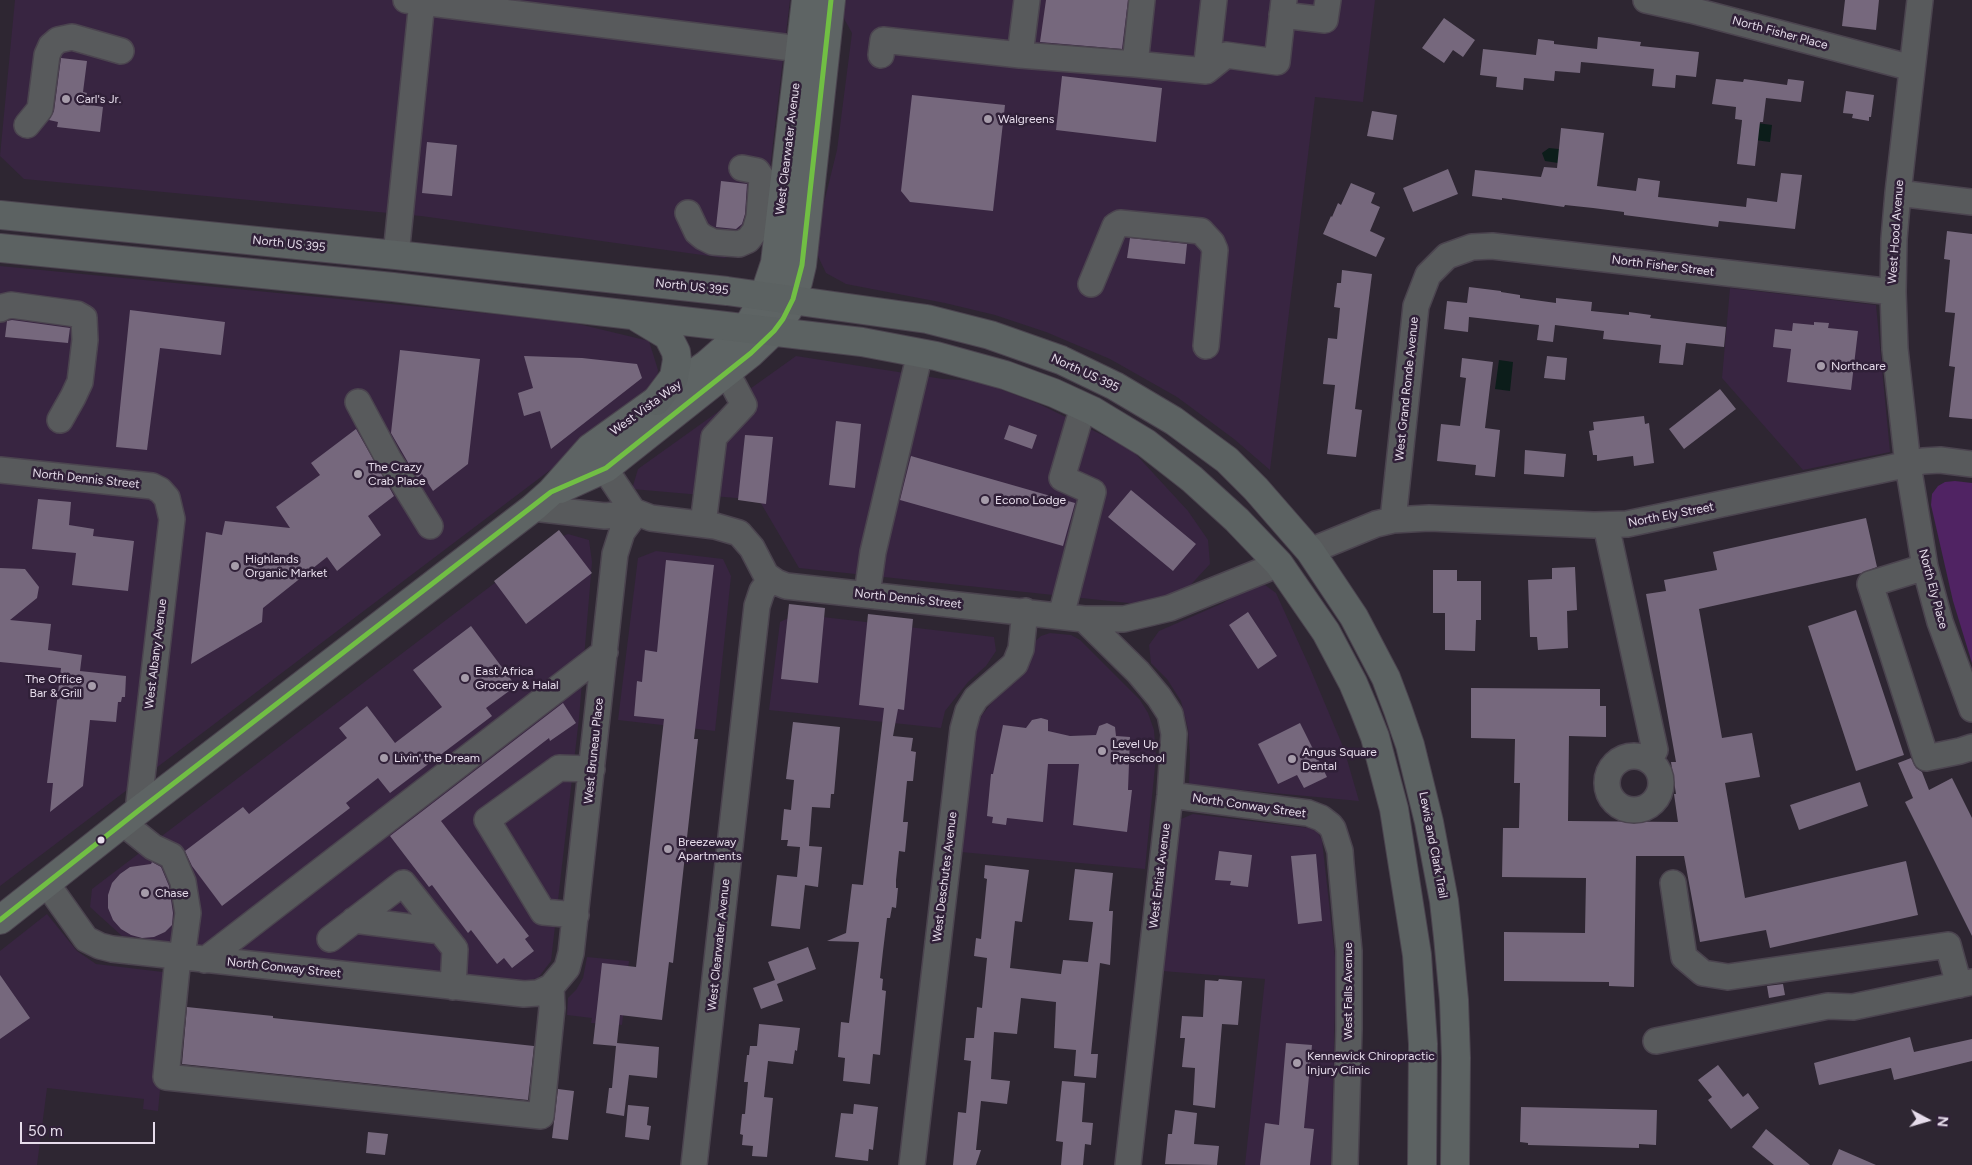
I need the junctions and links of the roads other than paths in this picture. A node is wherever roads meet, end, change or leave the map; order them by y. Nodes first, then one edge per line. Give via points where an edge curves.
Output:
1 (806, 0) edge
2 (819, 0) edge
3 (831, 0) edge
4 (1027, 0) edge
5 (1142, 0) edge
6 (1214, 0) edge
7 (1328, 0) edge
8 (1646, 0) edge
9 (1920, 0) edge
10 (414, 1) edge
11 (1283, 7) edge
12 (813, 49) junction
13 (121, 52) dead end
14 (880, 55) dead end
15 (1020, 55) junction
16 (1135, 64) junction
17 (1912, 68) junction
18 (1206, 71) junction
19 (27, 125) dead end
20 (742, 168) dead end
21 (1898, 193) junction
22 (1972, 202) edge
23 (688, 213) dead end
24 (0, 215) edge
25 (0, 248) edge
26 (396, 255) junction
27 (1437, 264) joint
28 (1091, 284) dead end
29 (1892, 292) junction
30 (764, 296) junction
31 (792, 299) junction
32 (0, 309) edge
33 (632, 314) junction
34 (746, 328) junction
35 (774, 331) junction
36 (1206, 346) dead end
37 (920, 352) junction
38 (727, 373) junction
39 (656, 401) junction
40 (358, 402) dead end
41 (1083, 407) junction
42 (60, 420) dead end
43 (598, 458) junction
44 (1972, 464) edge
45 (1908, 465) junction
46 (0, 470) edge
47 (167, 498) joint
48 (542, 500) junction
49 (636, 513) junction
50 (1392, 520) junction
51 (703, 524) junction
52 (1606, 525) junction
53 (430, 526) dead end
54 (1310, 551) junction
55 (1279, 564) junction
56 (1925, 567) junction
57 (771, 579) junction
58 (867, 594) junction
59 (1025, 612) junction
60 (1073, 617) junction
61 (605, 652) junction
62 (1972, 709) edge
63 (1972, 747) edge
64 (1649, 760) dead end
65 (592, 769) junction
66 (1170, 795) junction
67 (131, 817) junction
68 (1326, 821) joint
69 (1673, 883) dead end
70 (46, 884) junction
71 (576, 915) junction
72 (0, 920) edge
73 (354, 920) junction
74 (441, 932) junction
75 (330, 939) dead end
76 (188, 958) junction
77 (1965, 984) edge
78 (453, 987) junction
79 (551, 987) junction
80 (1656, 1041) dead end
81 (694, 1165) edge
82 (912, 1165) edge
83 (1128, 1165) edge
84 (1346, 1165) edge
85 (1422, 1165) edge
86 (1455, 1165) edge

1 - 12 main road, West Clearwater Avenue
2 - 12 main road via 817,46
3 - 12 main road, West Clearwater Avenue
4 - 15 street
5 - 16 street
6 - 18 street
7 - 11 street via 1325,20
8 - 17 street, North Fisher Place
9 - 17 street, West Hood Avenue
10 - 12 street
10 - 26 street
11 - 18 street via 1277,62 1226,55
12 - 30 main road, West Clearwater Avenue via 775,259
12 - 31 main road, West Clearwater Avenue via 803,257
13 - 19 street via 72,37 58,40 47,56 40,108
14 - 15 street via 883,40
15 - 16 street
16 - 18 street
17 - 21 street, West Hood Avenue
20 - 23 street via 757,172 762,178 759,217 748,240 739,244 703,238
21 - 22 street
21 - 29 street, West Hood Avenue
24 - 26 highway, North US 395
25 - 33 highway
26 - 30 highway, North US 395
27 - 29 street, North Fisher Street via 1446,256 1466,249 1492,246
27 - 50 street, West Grand Ronde Avenue via 1428,275 1416,306
28 - 36 street via 1115,226 1120,223 1201,231 1215,250
29 - 45 street, West Hood Avenue
30 - 31 highway, North US 395
30 - 34 main road, West Clearwater Avenue
31 - 35 main road, West Clearwater Avenue
31 - 54 highway, North US 395 via 957,326 1026,346 1084,370 1174,420 1226,460
32 - 42 street via 11,305 77,314 84,318 80,382
33 - 34 highway
33 - 39 highway via 668,336 676,352 678,360 674,377
34 - 35 highway
34 - 39 main road, West Vista Way via 725,350
35 - 37 highway
35 - 38 main road, West Vista Way
37 - 41 highway via 1006,375
37 - 58 street via 873,552
38 - 43 main road, West Vista Way
38 - 51 street via 744,405 714,437
39 - 43 main road, West Vista Way
40 - 53 street
41 - 55 highway via 1120,427 1171,462 1237,520
41 - 60 street via 1062,478 1093,492
43 - 48 main road, West Vista Way
43 - 49 street
44 - 45 street, North Ely Street via 1940,460
45 - 52 street, North Ely Street via 1651,520
45 - 56 street, North Ely Place
46 - 47 street, North Dennis Street via 152,486
47 - 67 street, West Albany Avenue via 172,519
48 - 49 street via 605,516
48 - 67 main road, West Vista Way
49 - 51 street via 651,518
49 - 61 street, West Bruneau Place via 622,532 616,548
50 - 52 street, North Ely Street via 1429,518
50 - 54 street, North Ely Street
51 - 57 street via 731,530 744,537
52 - 64 street via 1655,750
54 - 86 highway, Lewis and Clark Trail via 1372,649 1398,710 1420,782 1441,885 1452,969 1456,1058
55 - 60 street, North Dennis Street via 1155,613 1124,619
55 - 85 highway via 1326,632 1353,683 1374,737 1394,809 1412,912 1420,985
56 - 62 street, North Ely Place via 1940,622
56 - 63 street via 1870,584 1926,758
57 - 58 street, North Dennis Street via 786,586
57 - 81 street, West Clearwater Avenue via 757,606
58 - 59 street, North Dennis Street
59 - 60 street, North Dennis Street
59 - 82 street, West Deschutes Avenue via 1021,649 1015,664 976,698 963,729
60 - 66 street, West Entiat Avenue via 1138,672 1170,714 1174,742
61 - 65 street, West Bruneau Place
61 - 76 street
65 - 71 street, West Bruneau Place
65 - 71 street via 559,768 487,820 543,912
66 - 68 street, North Conway Street via 1308,813
66 - 83 street, West Entiat Avenue
67 - 70 main road, West Vista Way
67 - 76 street via 153,847 172,856 183,882 188,913
68 - 84 street, West Falls Avenue via 1333,829 1340,851 1348,929
69 - 77 street via 1684,957 1703,973 1728,977 1948,945
70 - 72 main road, West Vista Way
70 - 76 street, North Conway Street via 86,939 93,943 112,949
71 - 79 street, West Bruneau Place via 567,968
73 - 74 street
73 - 74 street via 402,883
73 - 75 street
74 - 78 street via 456,949
76 - 78 street, North Conway Street
76 - 79 street via 166,1077 541,1116 552,1008
77 - 80 street via 1853,1007 1828,1006
78 - 79 street, North Conway Street via 524,994 538,993

